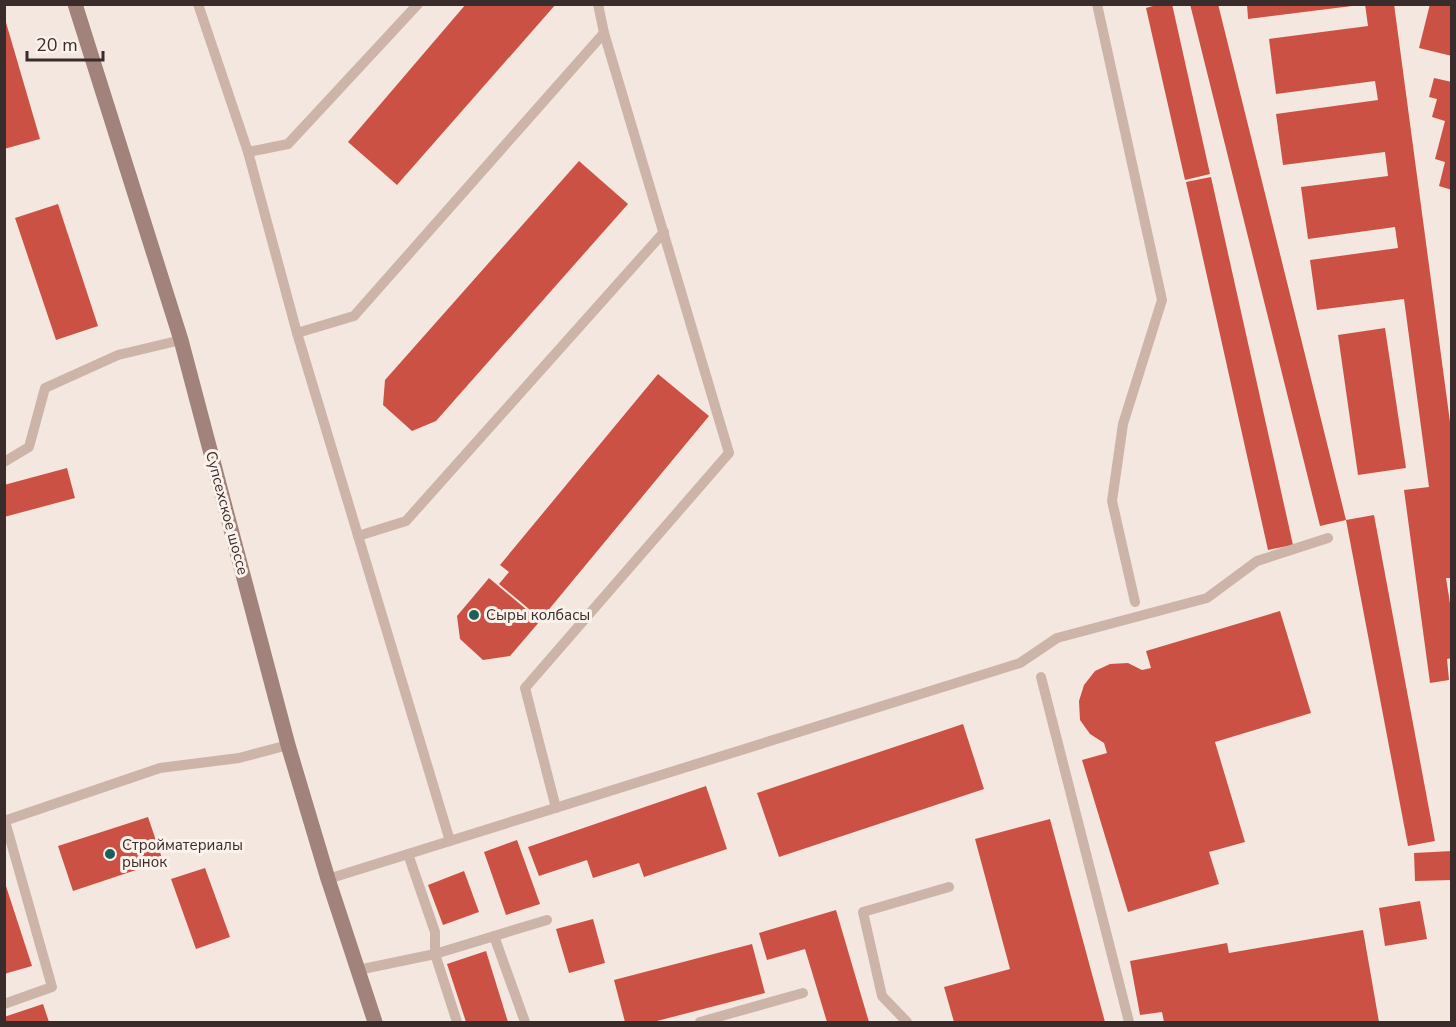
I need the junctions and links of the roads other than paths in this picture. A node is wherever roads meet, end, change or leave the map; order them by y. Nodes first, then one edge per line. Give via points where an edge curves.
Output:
1 (75, 4) edge
2 (198, 4) edge
3 (418, 4) edge
4 (597, 4) edge
5 (1097, 4) edge
6 (604, 33) junction
7 (248, 152) junction
8 (664, 232) junction
9 (297, 333) junction
10 (181, 339) junction
11 (4, 462) edge
12 (358, 536) junction
13 (1328, 538) dead end
14 (1135, 602) dead end
15 (1041, 677) dead end
16 (288, 745) junction
17 (556, 808) junction
18 (5, 821) edge
19 (450, 841) junction
20 (408, 854) junction
21 (328, 879) junction
22 (949, 887) dead end
23 (547, 920) dead end
24 (494, 936) junction
25 (435, 954) junction
26 (358, 970) junction
27 (803, 993) dead end
28 (4, 1004) edge
29 (375, 1023) edge
30 (457, 1023) edge
31 (525, 1023) edge
32 (700, 1023) edge
33 (907, 1023) edge
34 (1129, 1023) edge

1 - 10 main road, Супсехское шоссе
2 - 7 lane
3 - 7 lane via 288,144
4 - 6 lane
5 - 14 lane via 1162,300 1123,424 1112,501
6 - 8 lane
6 - 9 lane via 354,316
7 - 9 lane
8 - 12 lane via 406,521
8 - 17 lane via 729,453 525,688
9 - 12 lane
10 - 11 lane via 118,355 45,388 29,447
10 - 16 main road, Супсехское шоссе
12 - 19 lane
13 - 17 lane via 1257,561 1207,598 1057,638 1020,663
15 - 34 lane
16 - 18 lane via 239,758 160,768
16 - 21 main road, Супсехское шоссе
17 - 19 lane
18 - 28 lane via 52,987
19 - 20 lane
20 - 21 lane
20 - 25 lane via 435,932
21 - 26 main road, Супсехское шоссе
22 - 33 lane via 863,912 882,996
23 - 24 lane
24 - 25 lane
24 - 31 lane
25 - 26 lane
25 - 30 lane
26 - 29 main road, Супсехское шоссе
27 - 32 lane

